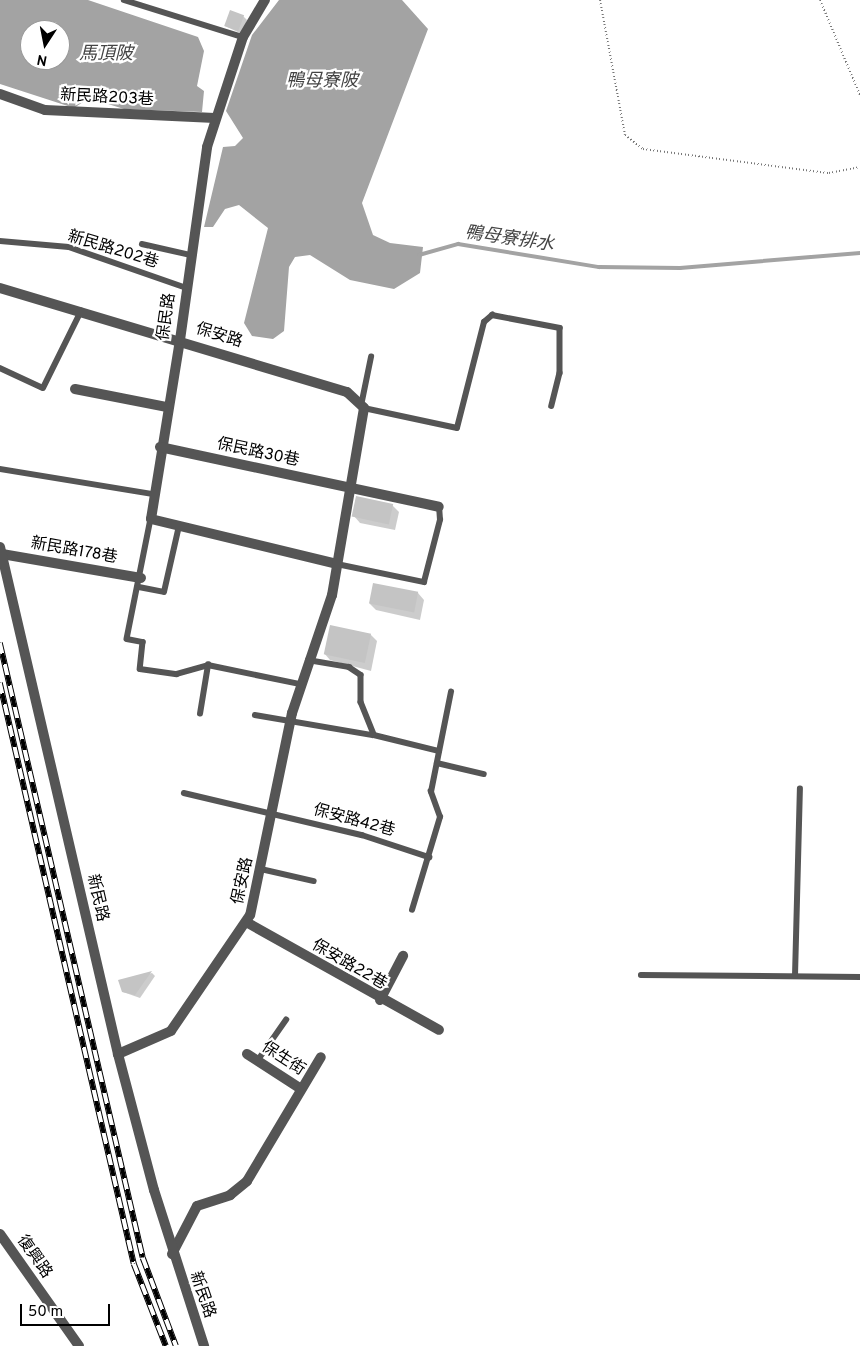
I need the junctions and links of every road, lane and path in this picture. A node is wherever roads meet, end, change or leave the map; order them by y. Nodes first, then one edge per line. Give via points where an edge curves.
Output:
1 (124, 0) edge
2 (265, 0) edge
3 (600, 0) edge
4 (820, 0) edge
5 (243, 37) junction
6 (0, 94) edge
7 (860, 94) edge
8 (215, 118) junction
9 (860, 167) edge
10 (0, 241) edge
11 (142, 244) dead end
12 (191, 255) junction
13 (0, 288) edge
14 (187, 288) junction
15 (80, 311) junction
16 (180, 340) junction
17 (371, 357) dead end
18 (0, 368) edge
19 (75, 389) dead end
20 (363, 404) junction
21 (552, 406) dead end
22 (167, 407) junction
23 (160, 447) junction
24 (0, 469) edge
25 (350, 489) junction
26 (154, 494) junction
27 (439, 507) joint
28 (151, 519) junction
29 (179, 526) junction
30 (1, 550) edge
31 (337, 564) junction
32 (140, 582) junction
33 (307, 659) junction
34 (208, 664) junction
35 (300, 684) junction
36 (451, 692) dead end
37 (200, 714) dead end
38 (255, 715) dead end
39 (290, 718) junction
40 (374, 735) junction
41 (439, 751) junction
42 (437, 763) junction
43 (484, 774) dead end
44 (800, 789) dead end
45 (184, 793) dead end
46 (272, 813) junction
47 (429, 857) junction
48 (261, 869) junction
49 (314, 881) dead end
50 (412, 910) dead end
51 (246, 922) junction
52 (403, 956) dead end
53 (641, 975) dead end
54 (795, 976) junction
55 (860, 977) edge
56 (380, 1000) junction
57 (286, 1020) dead end
58 (439, 1030) dead end
59 (118, 1054) junction
60 (247, 1054) dead end
61 (321, 1057) dead end
62 (258, 1060) junction
63 (302, 1089) junction
64 (0, 1235) edge
65 (172, 1254) junction
66 (79, 1346) edge
67 (204, 1346) edge

1 - 5 lane
2 - 5 street, 保民路
3 - 9 path via 625,135 643,149 829,173
4 - 7 path
5 - 8 street, 保民路
6 - 8 street, 新民路203巷 via 45,110
8 - 12 street, 保民路
10 - 14 lane, 新民路202巷 via 70,247
11 - 12 lane
12 - 14 street, 保民路
13 - 15 street, 保安路
14 - 16 street, 保民路
15 - 16 street, 保安路
15 - 18 lane via 43,388
16 - 20 street, 保安路 via 347,392
16 - 22 street, 保民路
17 - 20 lane
19 - 22 street
20 - 21 lane, 保安路 via 458,428 484,322 492,314 560,328 560,373
20 - 25 street, 保安路
22 - 23 street, 保民路
23 - 25 street, 保民路30巷
23 - 26 street, 保民路
24 - 26 lane
25 - 27 street
25 - 31 street, 保安路
26 - 28 street
27 - 31 lane via 440,520 424,582
28 - 29 street
28 - 32 lane
29 - 31 street
29 - 32 lane via 164,592
30 - 32 street, 新民路178巷
30 - 59 street, 新民路
31 - 33 street, 保安路 via 332,595
32 - 34 lane via 127,639 143,642 140,669 177,674
33 - 35 street, 保安路
33 - 40 lane via 349,667 361,674 361,702
34 - 35 lane
34 - 37 lane
35 - 39 street, 保安路
36 - 41 lane
38 - 39 lane
39 - 40 lane
39 - 46 street, 保安路
40 - 41 lane
41 - 42 lane
42 - 43 lane
42 - 47 lane via 431,792 440,817
44 - 54 lane
45 - 46 lane, 保安路42巷
46 - 47 lane, 保安路42巷
46 - 48 street, 保安路
47 - 50 lane
48 - 49 lane
48 - 51 street, 保安路
51 - 56 street, 保安路22巷
51 - 59 street, 保安路 via 171,1031
52 - 56 street
53 - 54 lane
54 - 55 lane
56 - 58 street, 保安路22巷
57 - 62 lane
59 - 65 street, 新民路
60 - 62 street, 保生街
61 - 63 street
62 - 63 street, 保生街
63 - 65 street via 246,1181 230,1195 197,1206
64 - 66 street, 復興路
65 - 67 street, 新民路

